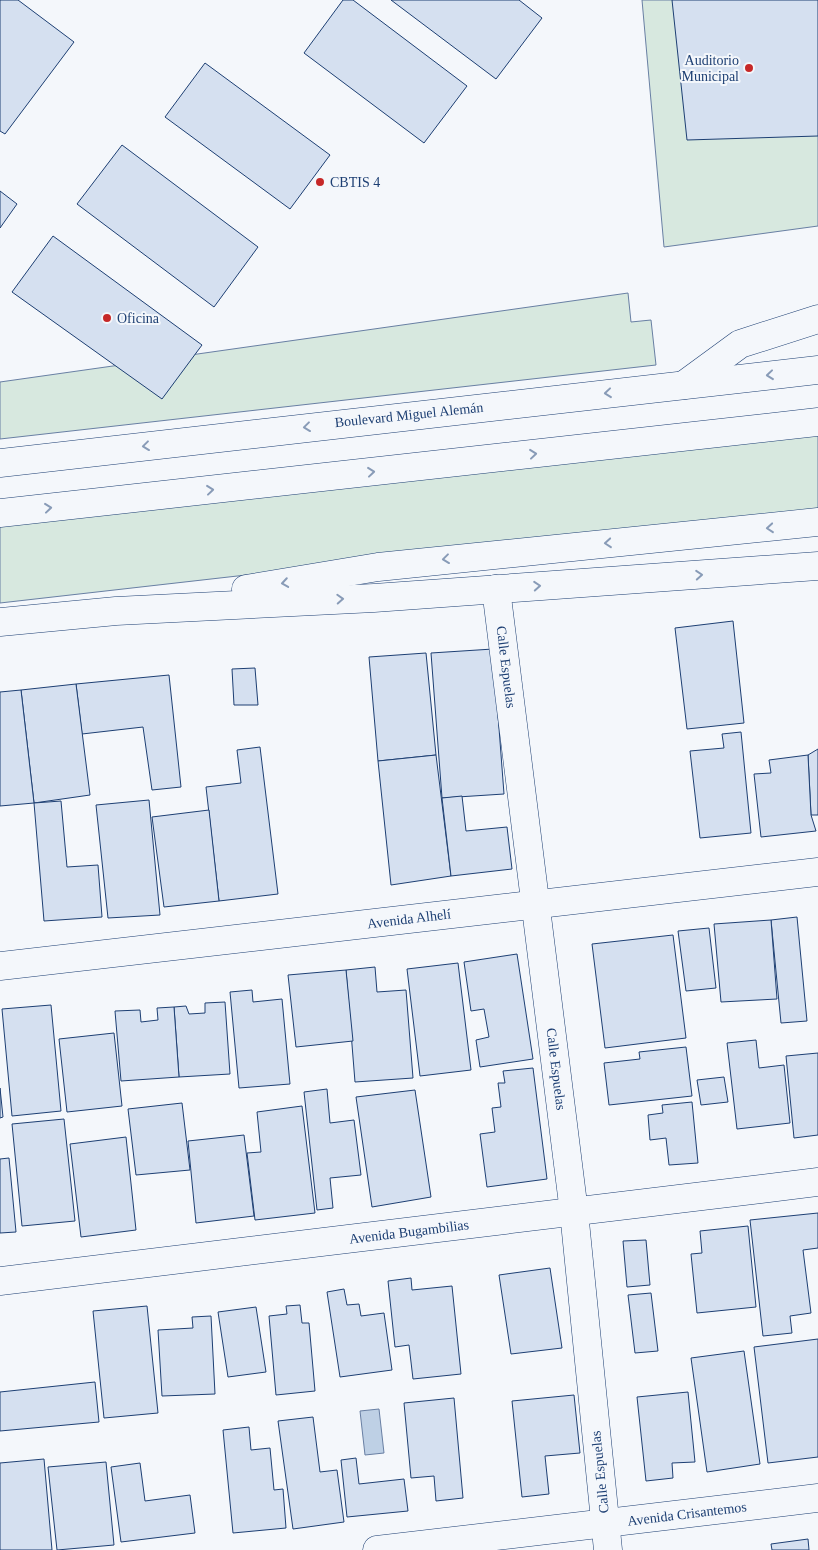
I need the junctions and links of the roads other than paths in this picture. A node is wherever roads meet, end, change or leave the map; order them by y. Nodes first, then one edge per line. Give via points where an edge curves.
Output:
1 (818, 319) edge
2 (818, 370) edge
3 (684, 385) junction
4 (818, 422) edge
5 (0, 463) edge
6 (0, 513) edge
7 (818, 522) edge
8 (818, 566) edge
9 (496, 589) junction
10 (116, 611) junction
11 (0, 622) edge
12 (818, 872) edge
13 (536, 904) junction
14 (0, 966) edge
15 (818, 1182) edge
16 (574, 1212) junction
17 (0, 1281) edge
18 (818, 1498) edge
19 (607, 1537) edge
20 (377, 1550) edge

1 - 3 street via 740,344
2 -> 3 street, Boulevard Miguel Alemán
3 -> 5 street, Boulevard Miguel Alemán
6 -> 4 street
7 -> 10 street via 378,567
9 -> 8 street
10 -> 9 street
9 - 13 street, Calle Espuelas
10 - 11 street
12 - 13 street, Avenida Alhelí
13 - 14 street, Avenida Alhelí
13 - 16 street, Calle Espuelas
15 - 16 street, Avenida Bugambilias
16 - 17 street, Avenida Bugambilias
16 - 19 street, Calle Espuelas
18 - 19 street, Avenida Crisantemos
19 - 20 street, Avenida Crisantemos

